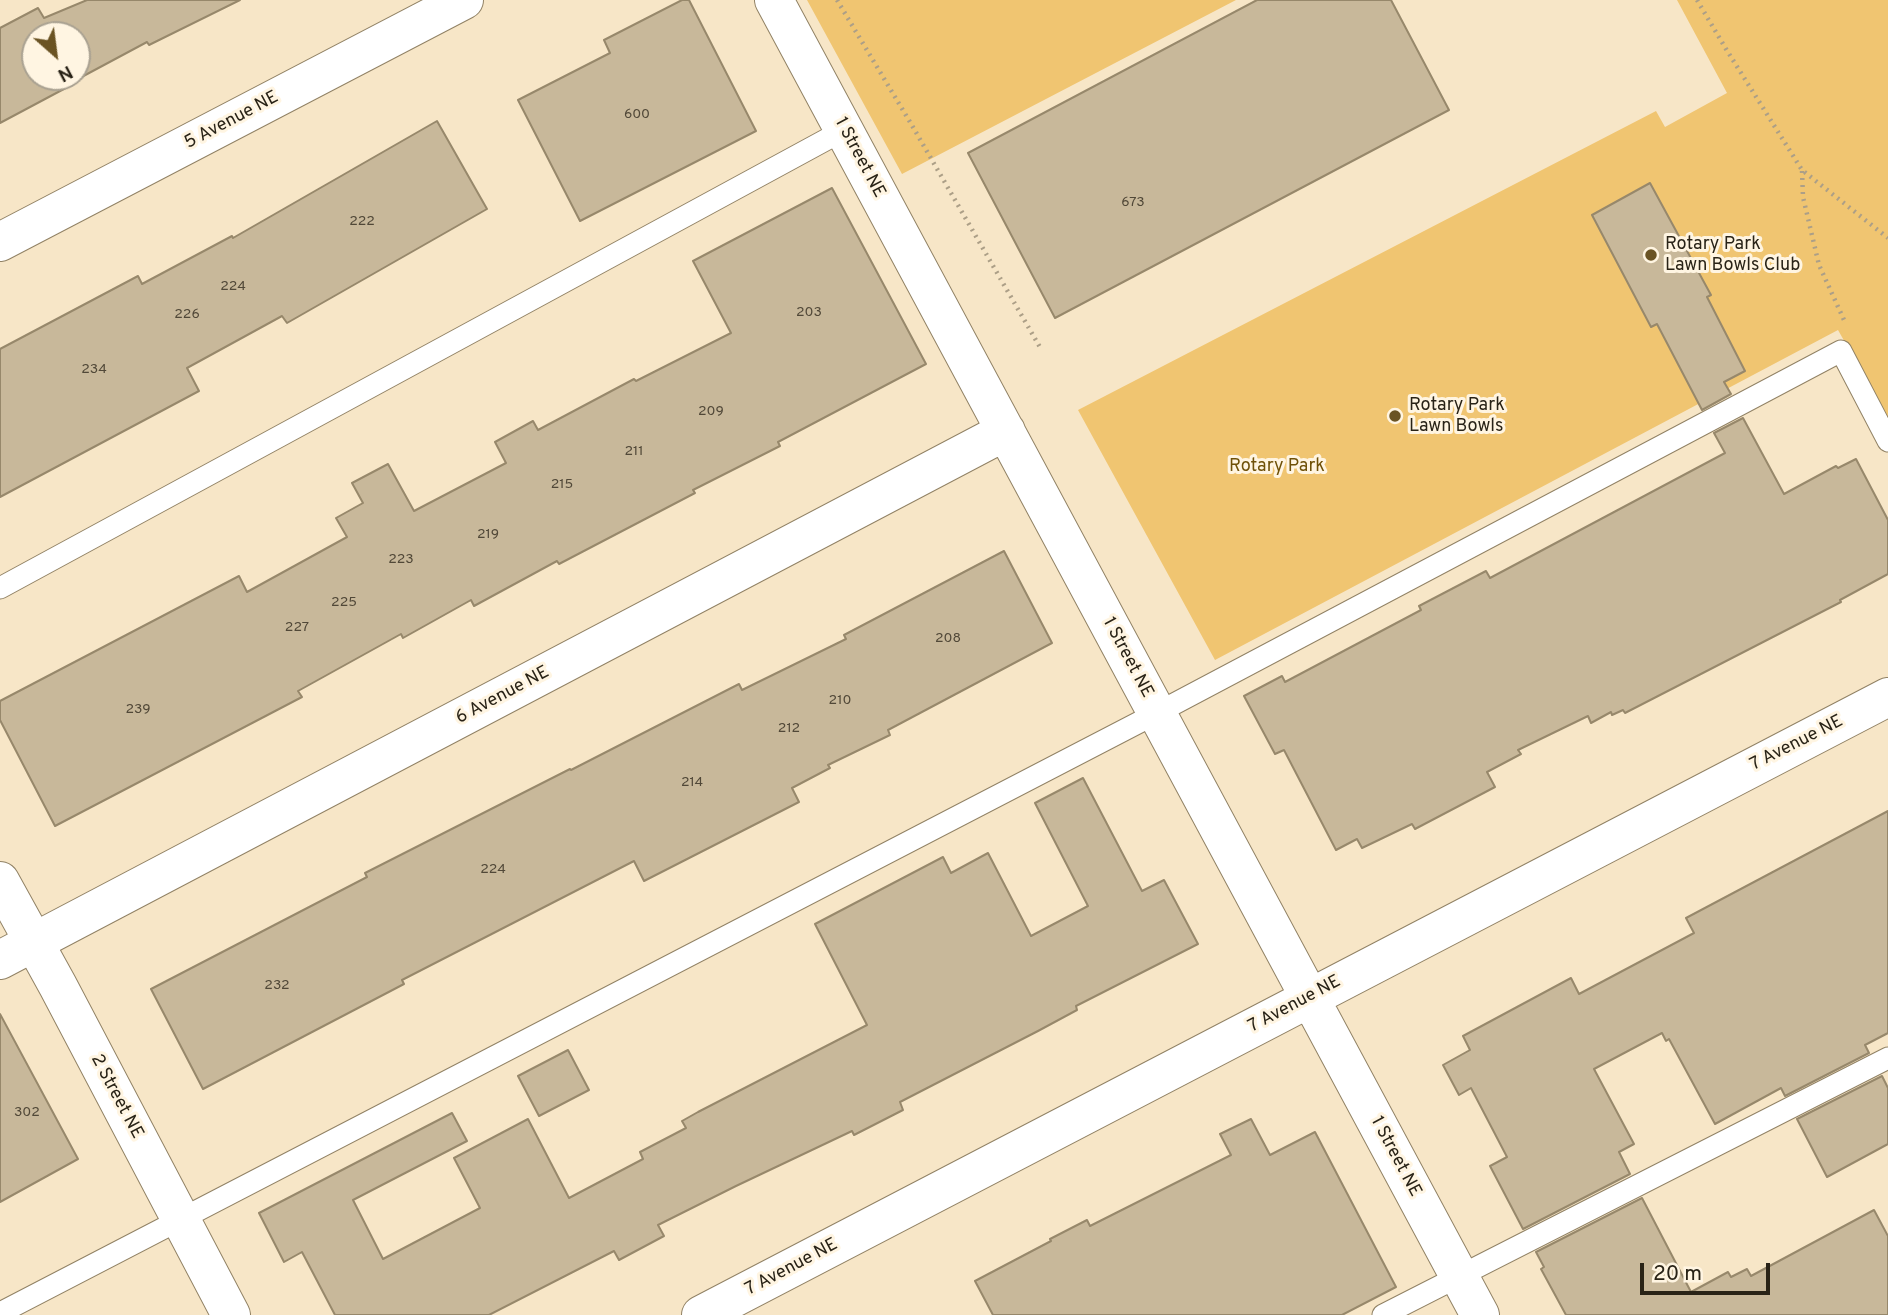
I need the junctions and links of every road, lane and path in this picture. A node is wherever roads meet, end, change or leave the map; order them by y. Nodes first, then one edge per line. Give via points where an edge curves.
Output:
1 (464, 0) edge
2 (774, 0) edge
3 (837, 0) edge
4 (1697, 0) edge
5 (844, 130) junction
6 (1802, 170) junction
7 (1888, 238) edge
8 (0, 242) edge
9 (1849, 330) dead end
10 (1041, 349) dead end
11 (1006, 431) junction
12 (1888, 441) edge
13 (0, 588) edge
14 (1888, 697) edge
15 (1157, 713) junction
16 (0, 881) edge
17 (34, 942) junction
18 (0, 960) edge
19 (1310, 997) junction
20 (1888, 1058) edge
21 (180, 1219) junction
22 (1459, 1276) junction
23 (0, 1313) edge
24 (231, 1315) edge
25 (701, 1315) edge
26 (1383, 1315) edge
27 (1480, 1315) edge

1 - 8 street, 5 Avenue NE
2 - 5 street, 1 Street NE
3 - 10 path
4 - 6 path
5 - 11 street, 1 Street NE
5 - 13 lane
6 - 7 path
6 - 9 path via 1803,197 1819,265
11 - 15 street, 1 Street NE
11 - 17 street, 6 Avenue NE
12 - 15 lane via 1841,351
14 - 19 street, 7 Avenue NE
15 - 19 street, 1 Street NE
15 - 21 lane
16 - 17 street, 2 Street NE
17 - 18 street, 6 Avenue NE
17 - 21 street, 2 Street NE
19 - 22 street, 1 Street NE
19 - 25 street, 7 Avenue NE
20 - 22 lane
21 - 23 lane
21 - 24 street, 2 Street NE
22 - 26 lane
22 - 27 street, 1 Street NE

